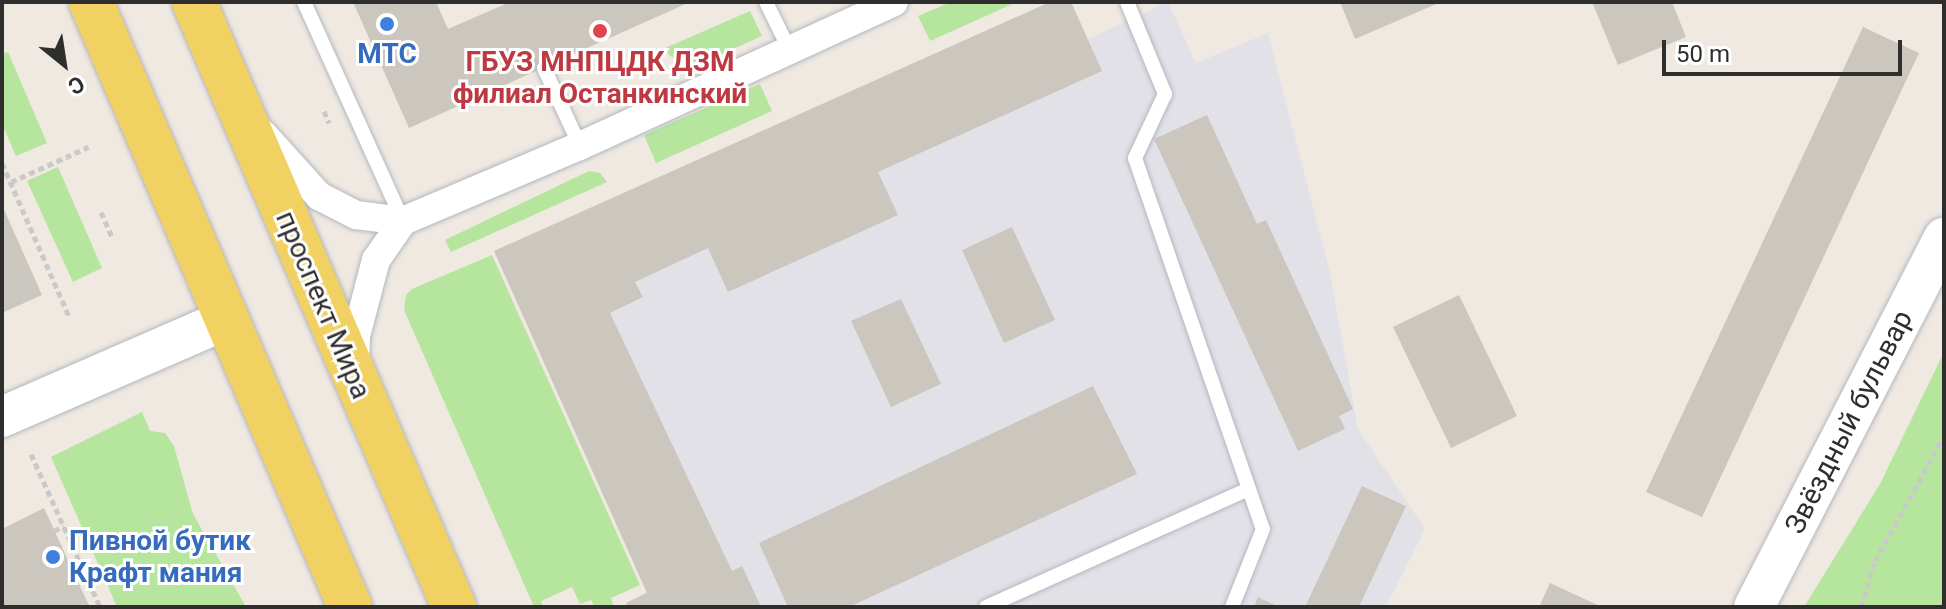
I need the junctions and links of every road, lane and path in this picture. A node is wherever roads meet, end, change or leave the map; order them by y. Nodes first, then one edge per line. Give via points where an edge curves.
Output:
1 (91, 2) edge
2 (194, 2) edge
3 (304, 2) edge
4 (766, 2) edge
5 (894, 2) edge
6 (1127, 2) edge
7 (789, 49) junction
8 (544, 68) dead end
9 (232, 93) junction
10 (324, 111) dead end
11 (329, 123) dead end
12 (580, 146) junction
13 (88, 147) dead end
14 (2, 163) edge
15 (11, 182) junction
16 (101, 212) dead end
17 (403, 221) junction
18 (1944, 238) edge
19 (113, 239) dead end
20 (24, 271) dead end
21 (23, 296) dead end
22 (69, 316) dead end
23 (225, 320) junction
24 (354, 376) junction
25 (2, 417) edge
26 (1944, 436) edge
27 (31, 454) dead end
28 (1249, 489) junction
29 (64, 526) junction
30 (54, 531) dead end
31 (100, 607) edge
32 (350, 607) edge
33 (454, 607) edge
34 (986, 607) edge
35 (1232, 607) edge
36 (1754, 607) edge
37 (1861, 607) edge

1 - 23 main road
2 - 9 main road, проспект Мира
3 - 17 lane
4 - 7 lane
5 - 7 street
6 - 28 lane via 1165,94 1135,158
7 - 12 street
8 - 12 lane
9 - 17 street via 273,148 319,196 356,215
9 - 24 main road, проспект Мира
10 - 11 path
12 - 17 street
13 - 15 path
14 - 15 path
15 - 22 path
16 - 19 path
17 - 24 street via 376,260 365,293
18 - 36 street, Звёздный бульвар
20 - 21 path via 30,289
23 - 25 street
23 - 32 main road
24 - 33 main road, проспект Мира
26 - 37 path via 1875,561
27 - 29 path
28 - 34 lane
28 - 35 lane via 1263,529
29 - 30 path
29 - 31 path

